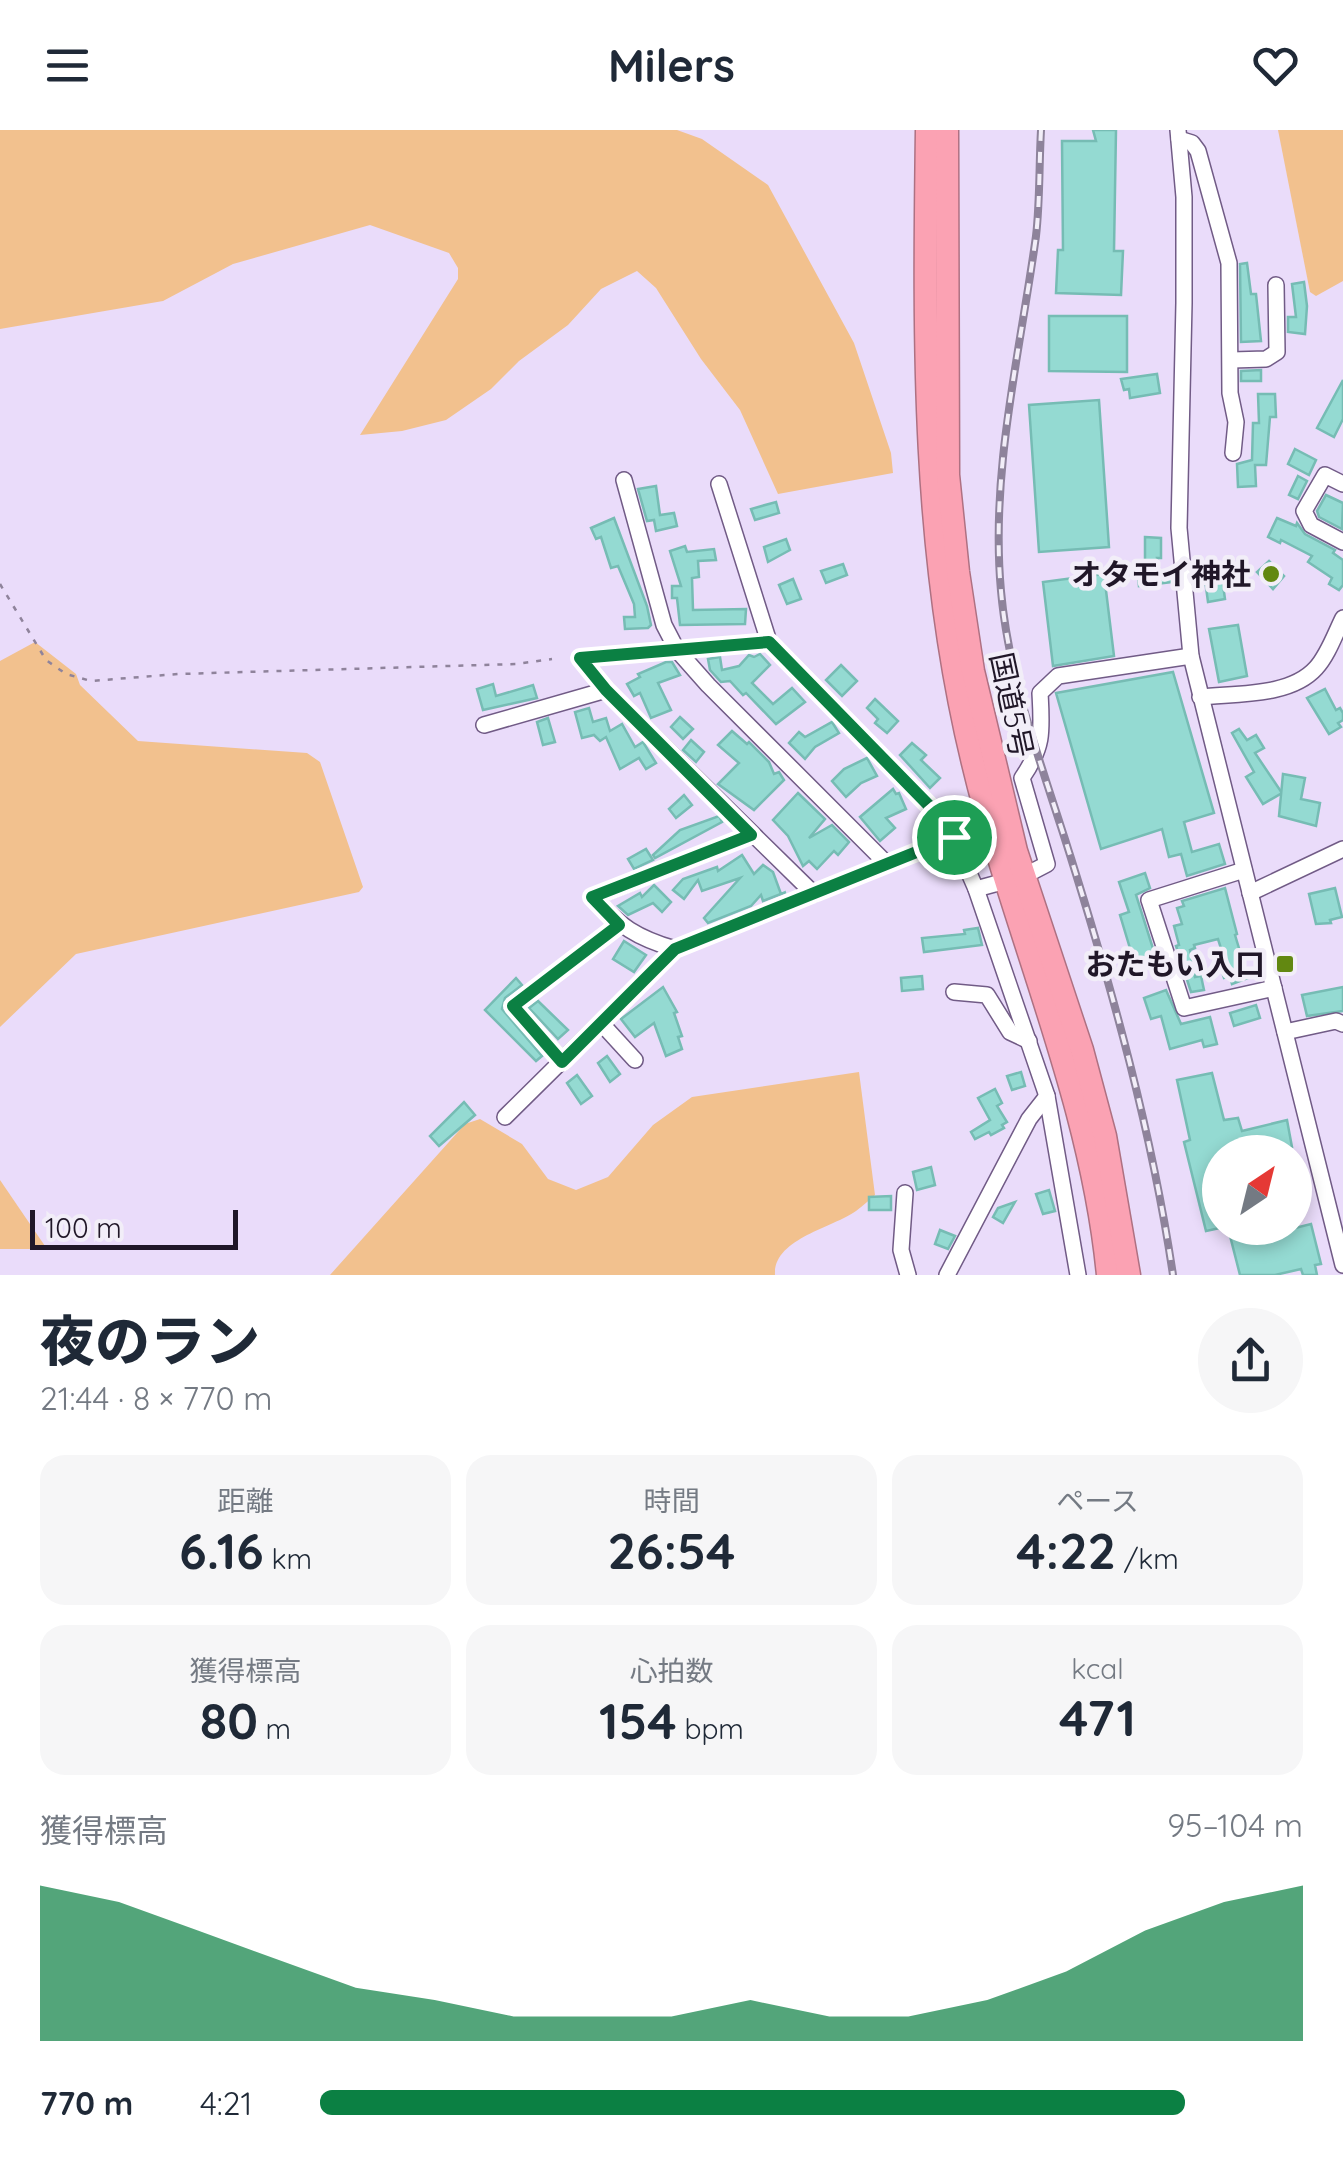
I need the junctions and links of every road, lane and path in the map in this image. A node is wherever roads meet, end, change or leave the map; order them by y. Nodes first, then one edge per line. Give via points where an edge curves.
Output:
1 (927, 130) edge
2 (947, 130) edge
3 (1179, 134) edge
4 (1276, 285) dead end
5 (1232, 360) junction
6 (1234, 453) dead end
7 (624, 480) dead end
8 (719, 484) dead end
9 (1343, 484) edge
10 (1343, 542) edge
11 (0, 584) edge
12 (1343, 618) edge
13 (769, 642) junction
14 (676, 650) junction
15 (1191, 656) junction
16 (552, 658) dead end
17 (606, 690) junction
18 (1200, 696) junction
19 (484, 724) dead end
20 (751, 835) junction
21 (954, 837) junction
22 (1342, 851) edge
23 (886, 863) junction
24 (1244, 870) junction
25 (1015, 878) junction
26 (976, 889) junction
27 (1250, 893) junction
28 (814, 894) junction
29 (619, 925) junction
30 (675, 949) junction
31 (1274, 988) junction
32 (954, 992) dead end
33 (602, 1024) junction
34 (1343, 1024) edge
35 (1284, 1032) junction
36 (1029, 1041) junction
37 (635, 1060) dead end
38 (562, 1062) junction
39 (1047, 1096) junction
40 (505, 1117) dead end
41 (905, 1193) dead end
42 (1343, 1266) edge
43 (908, 1275) edge
44 (947, 1275) edge
45 (1078, 1275) edge
46 (1108, 1275) edge
47 (1129, 1275) edge

1 - 25 highway, 国道5号 via 929,476 938,574 973,766
2 - 25 highway, 国道5号 via 948,474 958,572
3 - 5 street via 1198,151 1229,263
3 - 15 street via 1184,304 1178,528
4 - 5 street via 1277,352
5 - 6 street
7 - 14 street
8 - 13 street
9 - 10 street via 1325,475 1304,510 1311,525
11 - 16 path via 46,660 90,680
12 - 18 street via 1318,667 1300,682
13 - 14 street
13 - 21 street
14 - 17 street via 580,658
14 - 23 street
15 - 18 street
15 - 25 street via 1058,676 1040,693 1042,735 1022,778 1048,864
17 - 19 street
17 - 20 street
18 - 24 street
20 - 28 street
20 - 29 street via 592,897
21 - 23 street
21 - 26 street
22 - 27 street
23 - 28 street
24 - 27 street
24 - 31 street via 1149,900 1184,1008
25 - 26 street
25 - 46 highway, 国道5号 via 1086,1138
25 - 47 highway, 国道5号 via 1082,1050
26 - 36 street
27 - 31 street
28 - 30 street
29 - 30 street
29 - 38 street via 513,1006
30 - 33 street
31 - 35 street
32 - 36 street via 987,994 1010,1032
33 - 37 street
33 - 38 street
34 - 35 street
35 - 42 street
36 - 39 street
38 - 40 street
39 - 44 street
39 - 45 street
41 - 43 street via 901,1250

